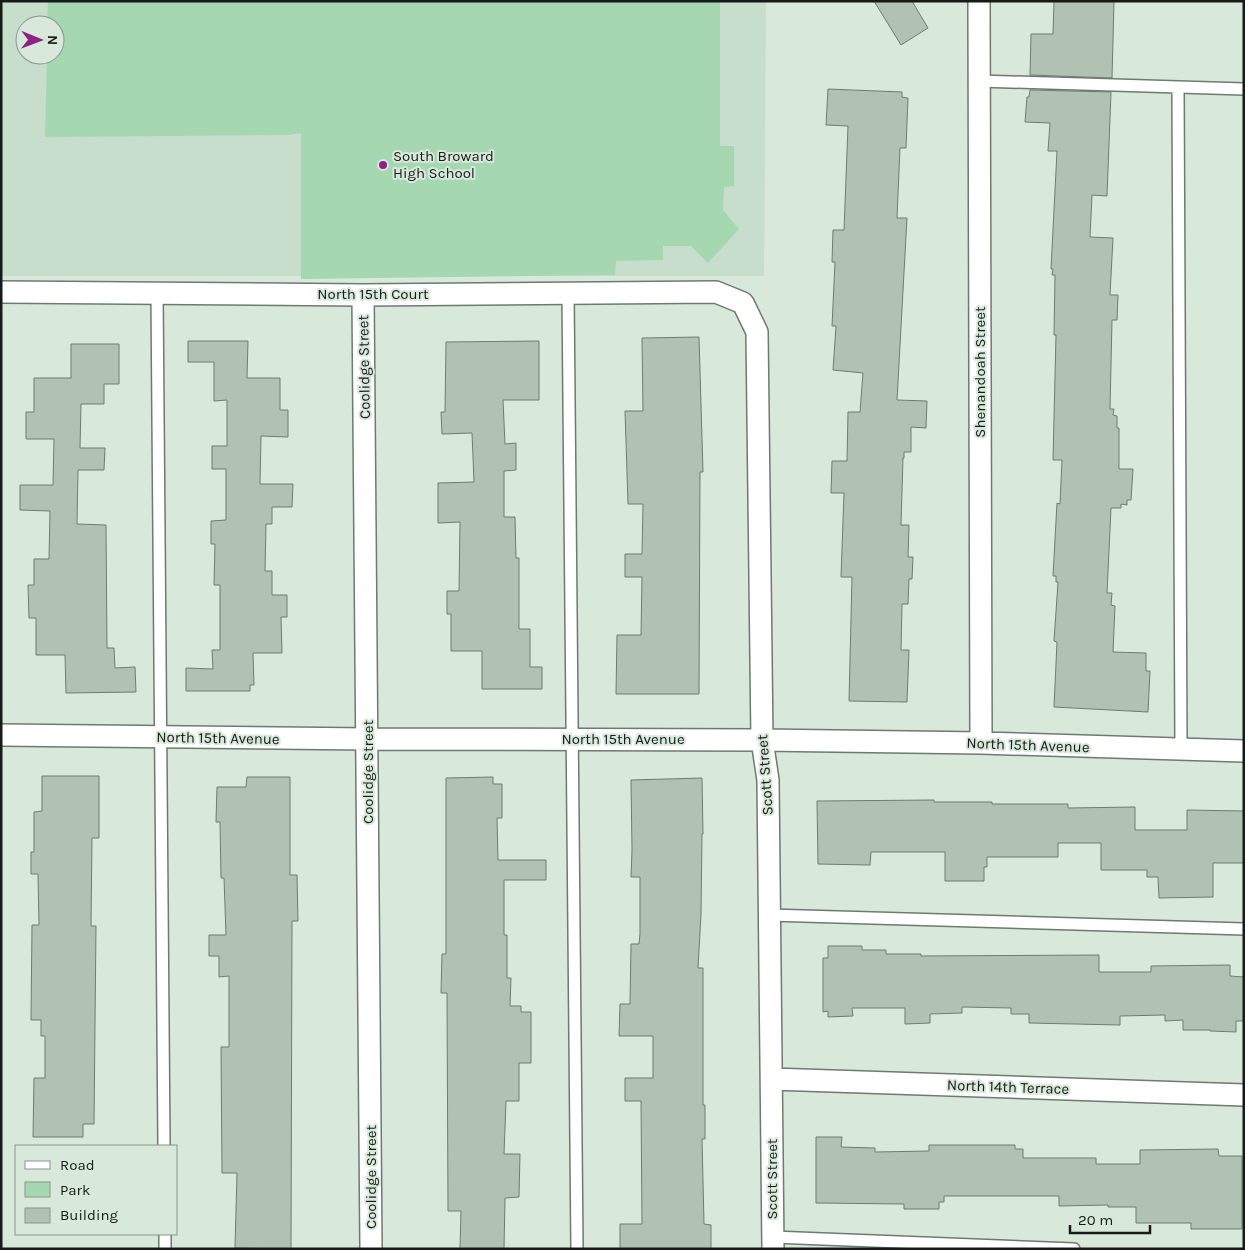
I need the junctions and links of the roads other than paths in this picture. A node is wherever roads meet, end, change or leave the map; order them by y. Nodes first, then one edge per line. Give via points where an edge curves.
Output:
1 (979, 1) edge
2 (979, 81) junction
3 (1178, 86) junction
4 (1244, 89) edge
5 (1, 292) edge
6 (157, 293) junction
7 (568, 293) junction
8 (363, 295) junction
9 (743, 303) joint
10 (1, 736) edge
11 (161, 737) junction
12 (368, 739) junction
13 (572, 739) junction
14 (762, 740) junction
15 (980, 743) junction
16 (1181, 749) junction
17 (1244, 751) edge
18 (769, 915) junction
19 (1244, 929) edge
20 (772, 1079) junction
21 (1244, 1095) edge
22 (164, 1145) edge
23 (165, 1235) edge
24 (772, 1243) edge
25 (165, 1249) edge
26 (371, 1249) edge
27 (577, 1249) edge
28 (1074, 1249) edge

1 - 2 street, Shenandoah Street
2 - 3 lane
2 - 15 street, Shenandoah Street
3 - 4 lane
3 - 16 lane
5 - 6 street, North 15th Court
6 - 8 street, North 15th Court
6 - 11 lane
7 - 8 street, North 15th Court
7 - 9 street, North 15th Court via 716,292
7 - 13 lane
8 - 12 street, Coolidge Street
9 - 14 street, Scott Street via 757,332
10 - 11 street, North 15th Avenue
11 - 12 street, North 15th Avenue
11 - 22 lane
12 - 13 street, North 15th Avenue
12 - 26 street, Coolidge Street
13 - 14 street, North 15th Avenue
13 - 27 lane
14 - 15 street, North 15th Avenue
14 - 18 street, Scott Street via 768,780
15 - 16 street, North 15th Avenue
16 - 17 street, North 15th Avenue
18 - 19 lane
18 - 20 street, Scott Street
20 - 21 street, North 14th Terrace
20 - 24 street, Scott Street
23 - 25 lane
24 - 28 lane

